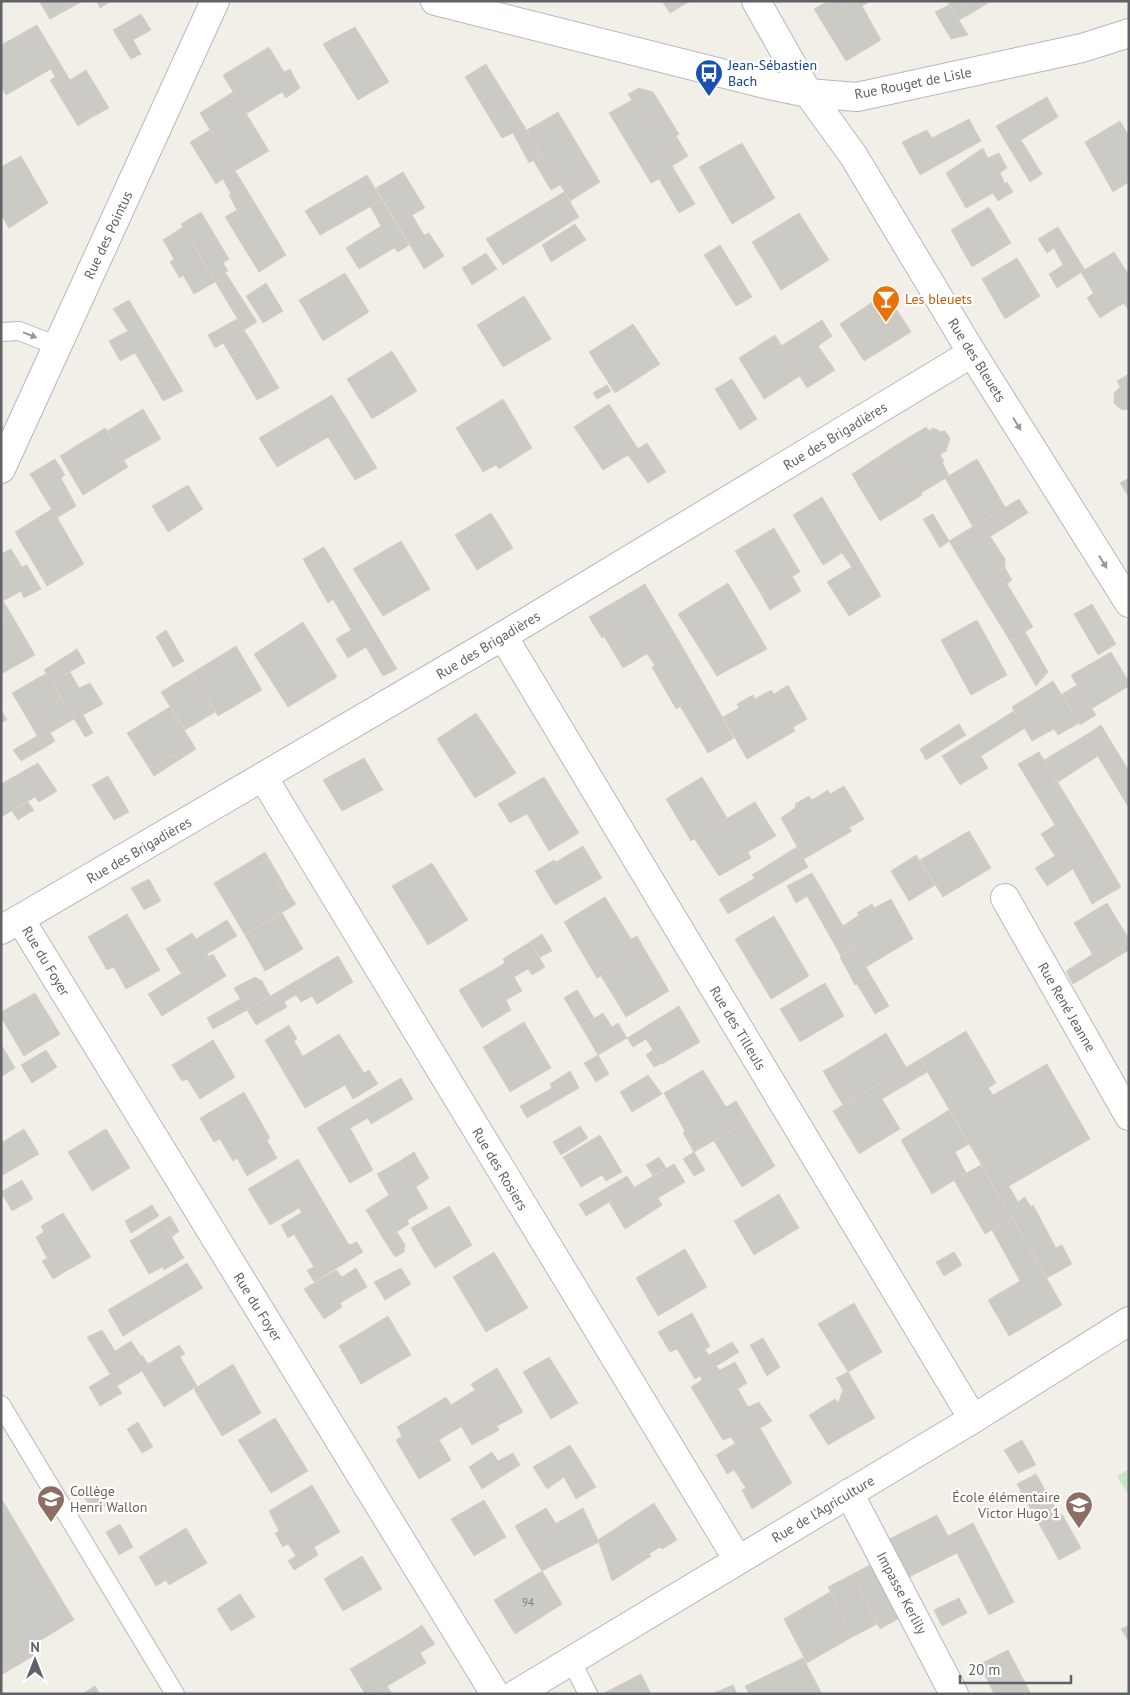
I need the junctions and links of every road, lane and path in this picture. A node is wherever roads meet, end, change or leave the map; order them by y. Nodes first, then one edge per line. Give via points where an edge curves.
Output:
1 (216, 1) edge
2 (435, 1) edge
3 (756, 1) edge
4 (1129, 33) edge
5 (808, 93) junction
6 (1, 332) edge
7 (58, 346) junction
8 (972, 353) junction
9 (1, 469) edge
10 (1129, 603) edge
11 (503, 636) junction
12 (263, 777) junction
13 (1005, 898) dead end
14 (11, 925) edge
15 (1129, 1116) edge
16 (1129, 1321) edge
17 (1, 1406) edge
18 (973, 1419) junction
19 (849, 1493) junction
20 (738, 1560) junction
21 (571, 1660) junction
22 (175, 1694) edge
23 (496, 1694) edge
24 (516, 1694) edge
25 (588, 1694) edge
26 (954, 1694) edge

1 - 7 street, Rue des Pointus
2 - 5 street, Rue Rouget de Lisle
3 - 5 street, Rue des Bleuets
4 - 5 street, Rue Rouget de Lisle via 1082,48 857,96
5 - 8 street, Rue des Bleuets via 853,154
6 -> 7 lane via 19,331
7 - 9 street, Rue des Pointus
8 -> 10 street, Rue des Bleuets
8 - 11 street, Rue des Brigadières
11 - 12 street, Rue des Brigadières
11 - 18 street, Rue des Tilleuls
12 - 14 street, Rue des Brigadières
12 - 20 street, Rue des Rosiers
13 - 15 street, Rue René Jeanne
14 - 23 street, Rue du Foyer
16 - 18 street, Rue de l'Agriculture
17 - 22 lane
18 - 19 street, Rue de l'Agriculture
19 - 20 street, Rue de l'Agriculture
19 - 26 street, Impasse Kerlily
20 - 21 street, Rue de l'Agriculture
21 - 24 street, Rue de l'Agriculture
21 - 25 lane

